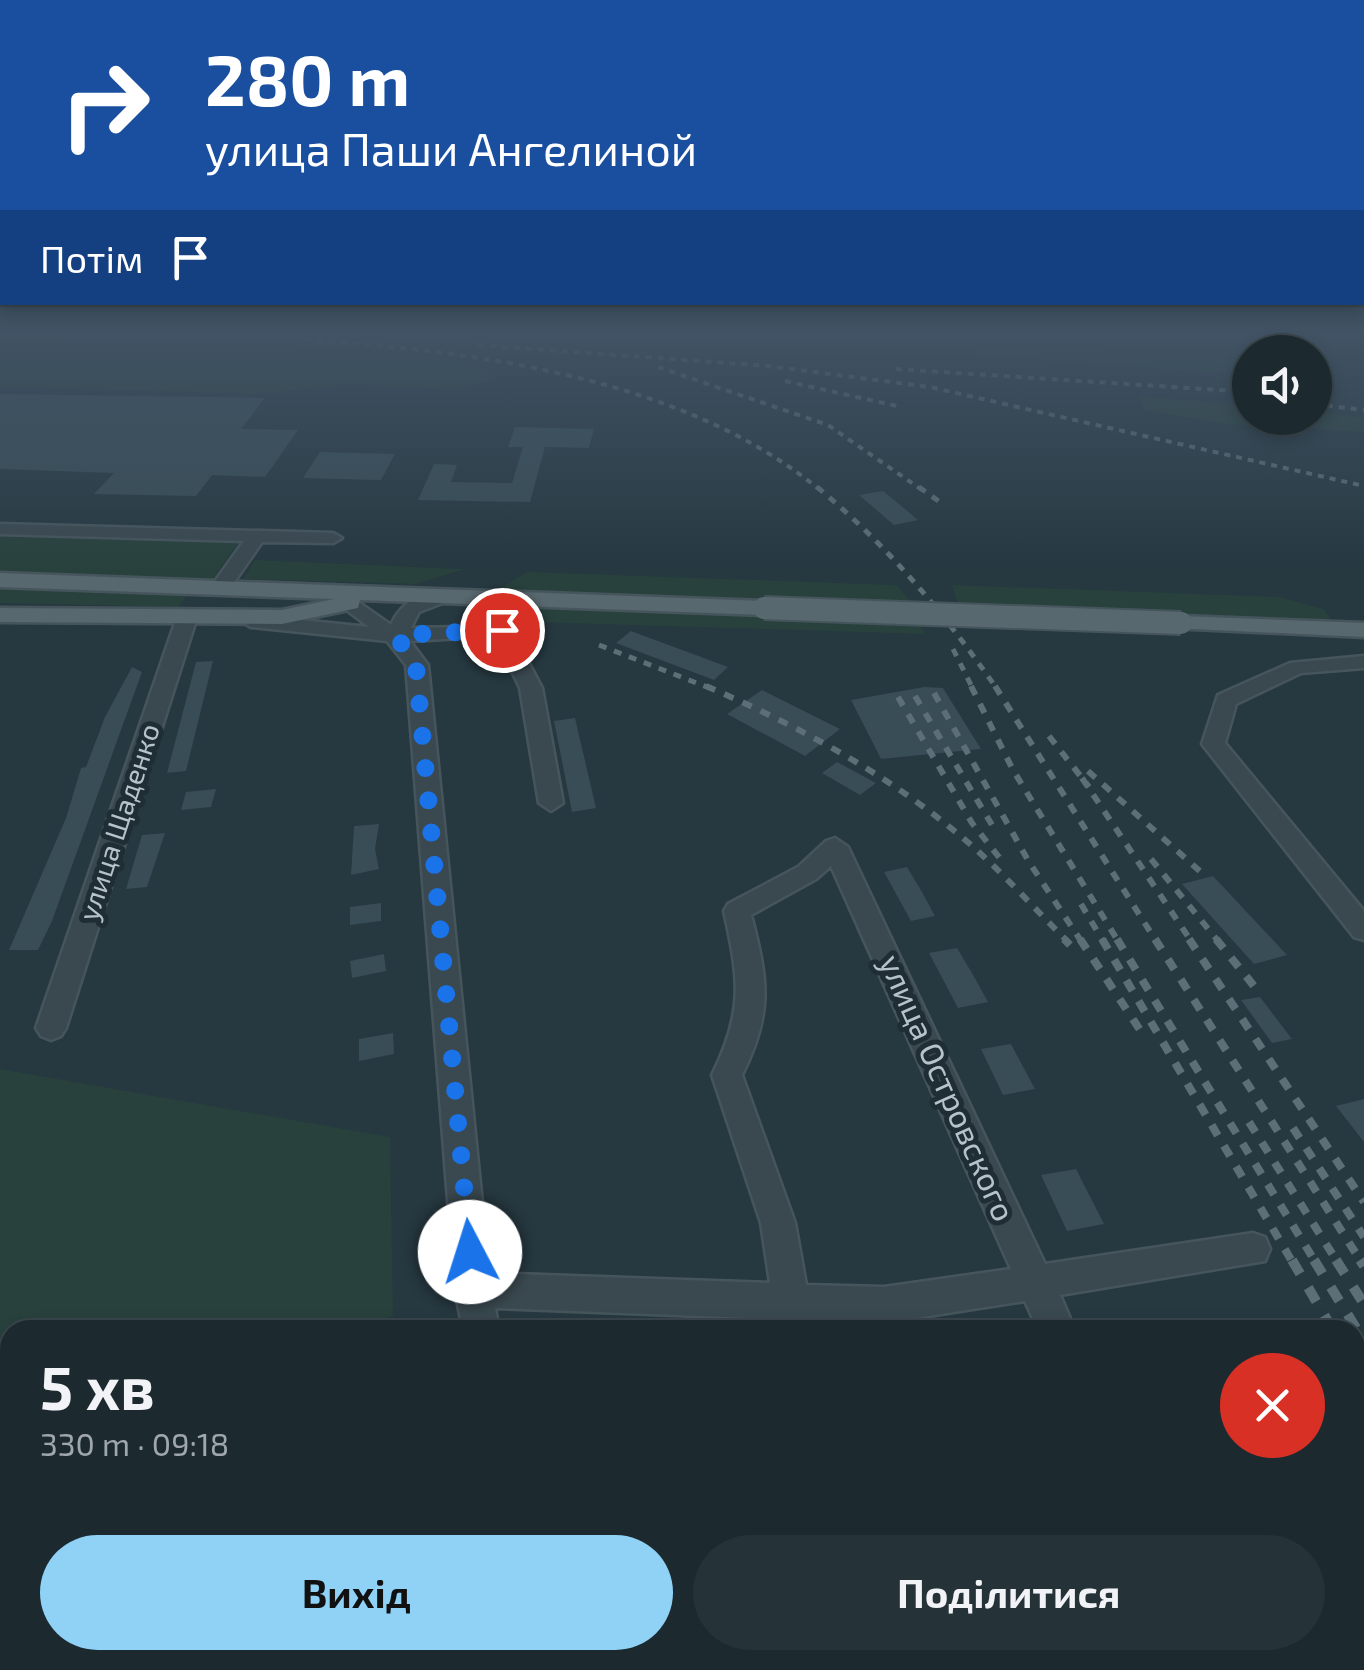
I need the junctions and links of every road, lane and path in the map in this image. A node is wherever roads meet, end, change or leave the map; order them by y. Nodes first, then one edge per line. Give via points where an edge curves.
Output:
1 (0, 529) edge
2 (257, 536) junction
3 (333, 538) dead end
4 (0, 580) edge
5 (221, 587) junction
6 (446, 595) junction
7 (342, 597) junction
8 (0, 615) edge
9 (202, 617) junction
10 (1364, 630) edge
11 (399, 637) junction
12 (1364, 662) edge
13 (550, 803) dead end
14 (1364, 930) edge
15 (52, 1028) dead end
16 (1253, 1249) dead end
17 (1035, 1285) junction
18 (473, 1290) junction
19 (811, 1311) edge
20 (479, 1320) edge
21 (1052, 1320) edge

1 - 2 street
2 - 3 street
2 - 5 street
4 - 5 main road
5 - 7 main road
5 - 9 main road
6 - 7 main road
6 - 10 main road, bridge
6 - 11 street via 411,604 400,617
7 - 9 main road via 282,618
7 - 11 street
8 - 9 main road
9 - 11 street
9 - 15 street, улица Щаденко
11 - 13 street via 502,630 531,688
11 - 18 street via 416,666
12 - 14 street via 1297,667 1226,700 1213,744
16 - 17 street
17 - 19 street
17 - 19 street, улица Островского via 836,847 807,873 737,911 755,988 750,1034 726,1075
17 - 21 street, улица Островского
18 - 19 street
18 - 20 street

